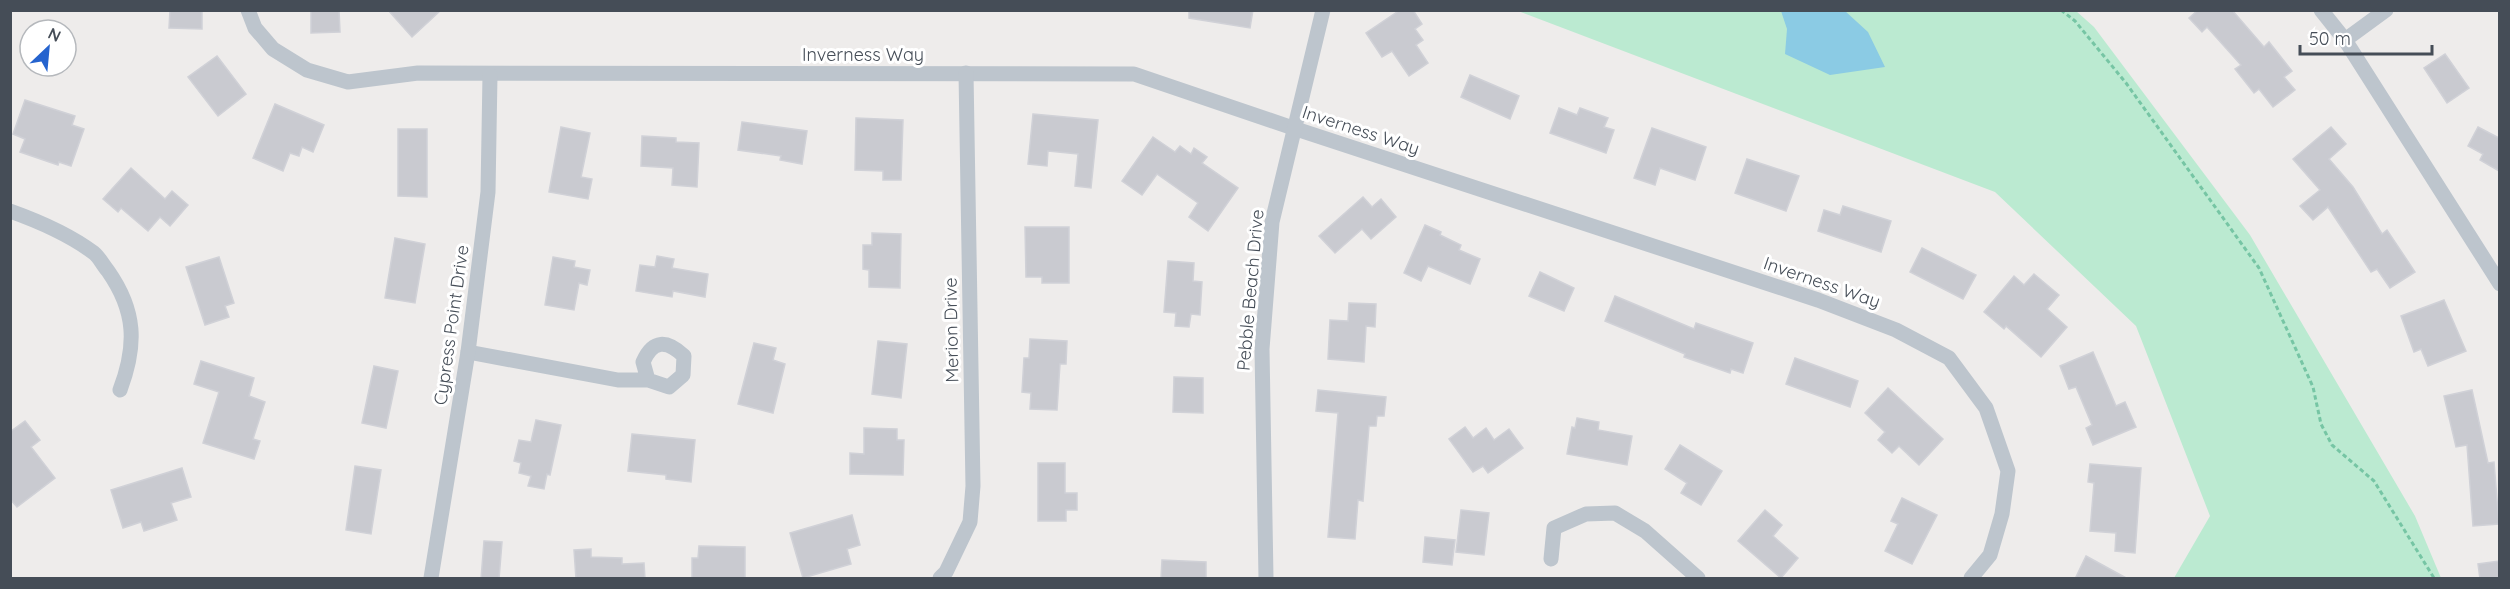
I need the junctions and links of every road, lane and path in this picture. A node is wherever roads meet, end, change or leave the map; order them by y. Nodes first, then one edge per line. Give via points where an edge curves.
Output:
1 (248, 10) edge
2 (1323, 10) edge
3 (2061, 10) edge
4 (2321, 10) edge
5 (2386, 10) edge
6 (2345, 40) junction
7 (966, 73) junction
8 (490, 75) junction
9 (1293, 128) junction
10 (10, 211) edge
11 (2499, 284) edge
12 (468, 352) junction
13 (648, 380) dead end
14 (120, 390) dead end
15 (1551, 559) dead end
16 (431, 579) edge
17 (940, 579) edge
18 (1266, 579) edge
19 (1698, 579) edge
20 (1971, 579) edge
21 (2434, 579) edge

1 - 8 street, Inverness Way via 255,28 273,49 307,70 348,82 418,73
2 - 9 street, Pebble Beach Drive
3 - 21 path via 2075,21 2126,83 2259,268 2313,387 2321,424 2332,445 2374,481
4 - 6 street
5 - 6 street
6 - 11 street
7 - 8 street, Inverness Way
7 - 9 street, Inverness Way via 1134,74
7 - 17 street, Merion Drive via 973,486 970,522
8 - 12 street, Cypress Point Drive via 488,192
9 - 18 street, Pebble Beach Drive via 1272,222 1262,349
9 - 20 street, Inverness Way via 1818,300 1896,330 1949,358 1986,408 2008,471 2002,514 1990,555
10 - 14 street via 95,254 115,282 128,308 133,342
12 - 13 street via 618,380
12 - 16 street, Cypress Point Drive
15 - 19 street via 1554,528 1586,514 1615,513 1645,531

